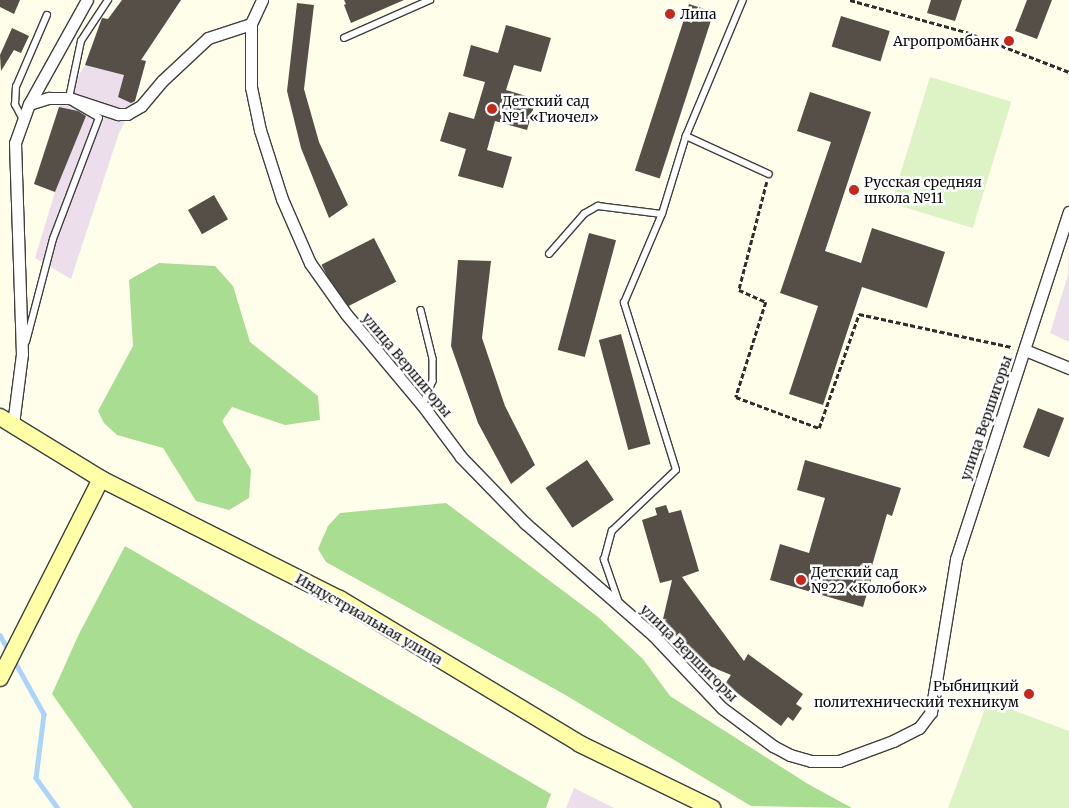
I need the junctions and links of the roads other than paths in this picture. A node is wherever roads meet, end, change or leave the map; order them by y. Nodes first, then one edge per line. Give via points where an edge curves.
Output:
1 (87, 0) edge
2 (108, 0) edge
3 (262, 0) edge
4 (430, 0) edge
5 (743, 0) edge
6 (47, 15) dead end
7 (251, 24) junction
8 (344, 38) dead end
9 (69, 98) junction
10 (29, 104) junction
11 (22, 118) junction
12 (686, 136) junction
13 (769, 174) road end
14 (1069, 212) edge
15 (662, 214) junction
16 (549, 254) dead end
17 (421, 310) dead end
18 (1025, 350) junction
19 (22, 354) junction
20 (1069, 368) edge
21 (423, 406) junction
22 (7, 421) edge
23 (102, 479) junction
24 (621, 607) junction
25 (3, 672) edge
26 (712, 808) edge

1 - 10 street
2 - 9 lane via 81,41
3 - 7 street, улица Вершигоры
4 - 8 lane
5 - 12 lane
6 - 11 lane via 16,87 14,105
7 - 9 street via 208,38 135,110 118,114
7 - 21 street, улица Вершигоры via 251,87 260,130 282,198 310,263 346,314
9 - 10 street via 50,98
9 - 19 lane via 99,118 53,239
10 - 11 street
11 - 19 street via 15,143
12 - 13 lane
12 - 15 lane
14 - 18 street, улица Вершигоры
15 - 16 lane via 598,206 584,214
15 - 24 lane via 624,303 676,470 612,531 604,560
17 - 21 lane via 433,359 433,381
18 - 20 street
18 - 24 street, улица Вершигоры via 956,559 931,712 919,728 839,761 811,761 790,755 722,708 653,635
19 - 22 street
21 - 24 street, улица Вершигоры via 461,457 525,523
22 - 23 main road, Индустриальная улица
23 - 25 main road
23 - 26 main road, Индустриальная улица via 340,599 580,744

